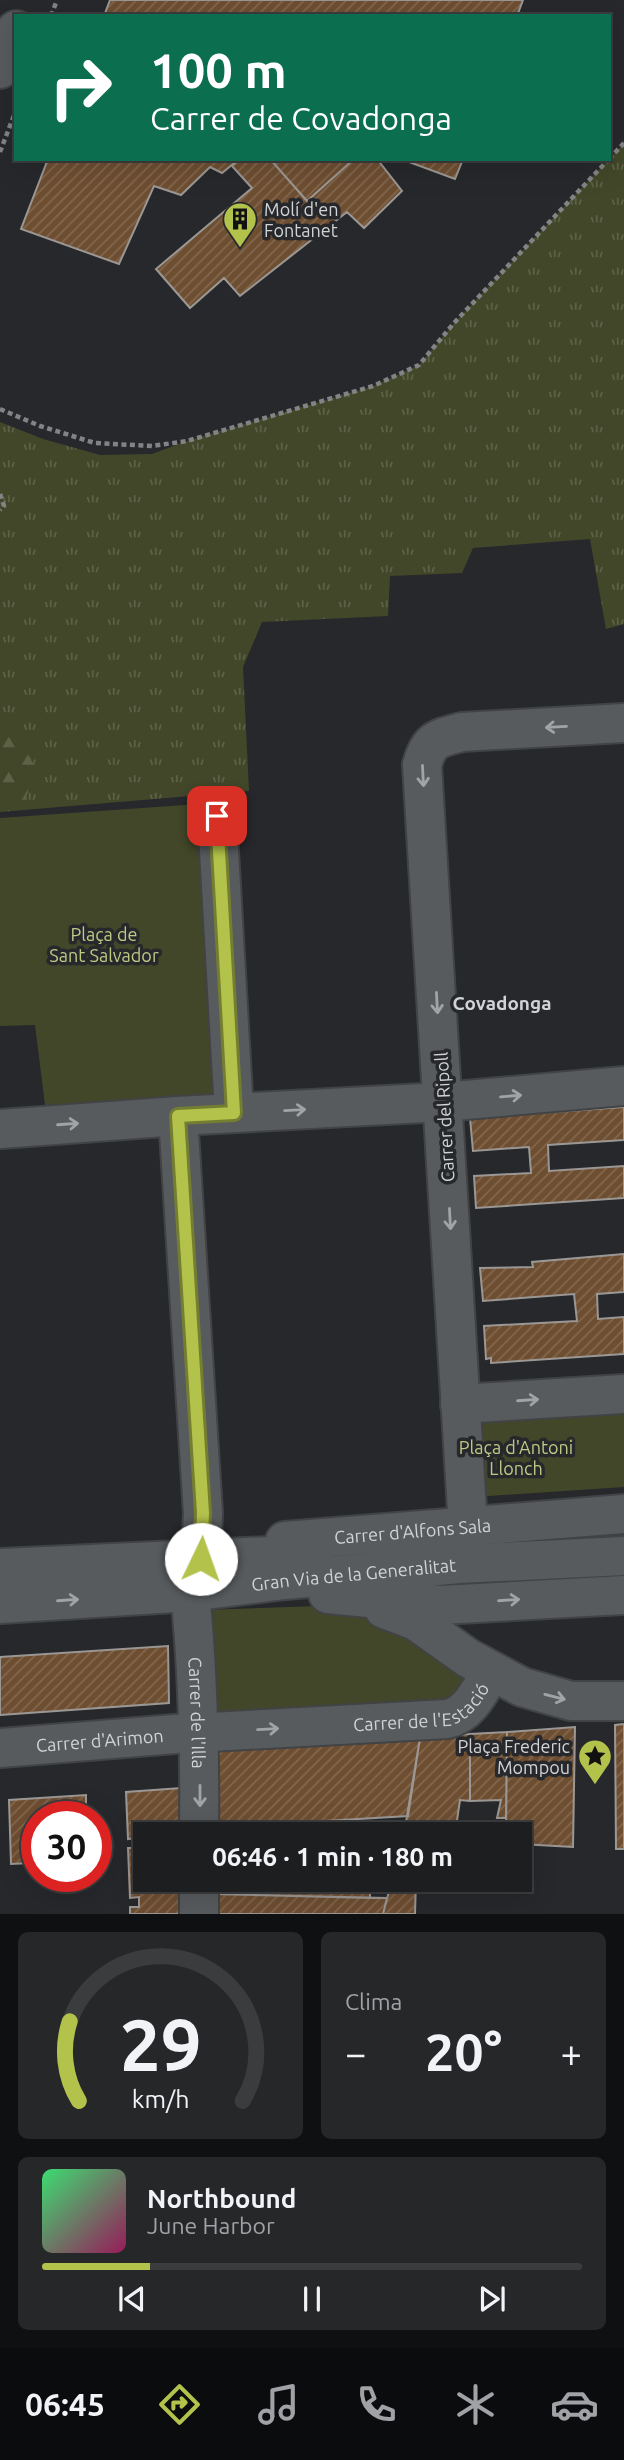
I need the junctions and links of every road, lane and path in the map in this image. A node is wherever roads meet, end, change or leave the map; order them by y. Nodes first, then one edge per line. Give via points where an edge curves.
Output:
1 (14, 35) edge
2 (0, 69) edge
3 (14, 115) edge
4 (624, 143) edge
5 (0, 152) edge
6 (611, 157) edge
7 (607, 161) edge
8 (0, 409) edge
9 (0, 494) edge
10 (0, 510) edge
11 (624, 723) edge
12 (217, 816) dead end
13 (624, 1086) edge
14 (443, 1102) junction
15 (234, 1113) junction
16 (178, 1116) junction
17 (0, 1129) edge
18 (624, 1394) edge
19 (460, 1404) junction
20 (624, 1514) edge
21 (468, 1527) junction
22 (624, 1536) edge
23 (624, 1556) edge
24 (0, 1568) edge
25 (200, 1580) junction
26 (340, 1595) junction
27 (624, 1595) edge
28 (0, 1604) edge
29 (491, 1672) junction
30 (624, 1701) edge
31 (200, 1733) junction
32 (0, 1748) edge
33 (200, 1822) edge
34 (199, 1892) edge
35 (199, 1914) edge

1 - 2 street
3 - 5 path
4 - 6 path
7 - 8 path via 419,365 373,386 187,441 152,446 95,443
9 - 10 path via 4,506
11 -> 14 street, Carrer del Ripoll via 462,732 439,738 427,748 422,765
12 - 15 street
14 -> 13 street
15 -> 14 street
14 -> 19 street, Carrer del Ripoll
15 - 16 street
17 -> 16 street
16 - 25 street, Carrer de l'Illa via 202,1499
19 -> 18 street
19 - 21 street, Carrer del Ripoll
20 - 21 street, Carrer d'Alfons Sala
21 - 25 street, Carrer d'Alfons Sala via 286,1540
22 - 25 street, Gran Via de la Generalitat
23 - 25 street, Gran Via de la Generalitat via 459,1564 285,1580
24 - 25 street, Gran Via de la Generalitat
25 - 26 street
28 -> 25 street, Gran Via de la Generalitat
25 - 31 street, Carrer de l'Illa via 196,1652
26 -> 27 street via 441,1605
26 - 29 street via 416,1620
29 -> 30 street, Carrer de l'Estació via 522,1687 571,1701
31 -> 29 street, Carrer de l'Estació via 447,1719 465,1710
31 - 32 street, Carrer d'Arimon
31 -> 33 street, Carrer de l'Illa
34 - 35 street

